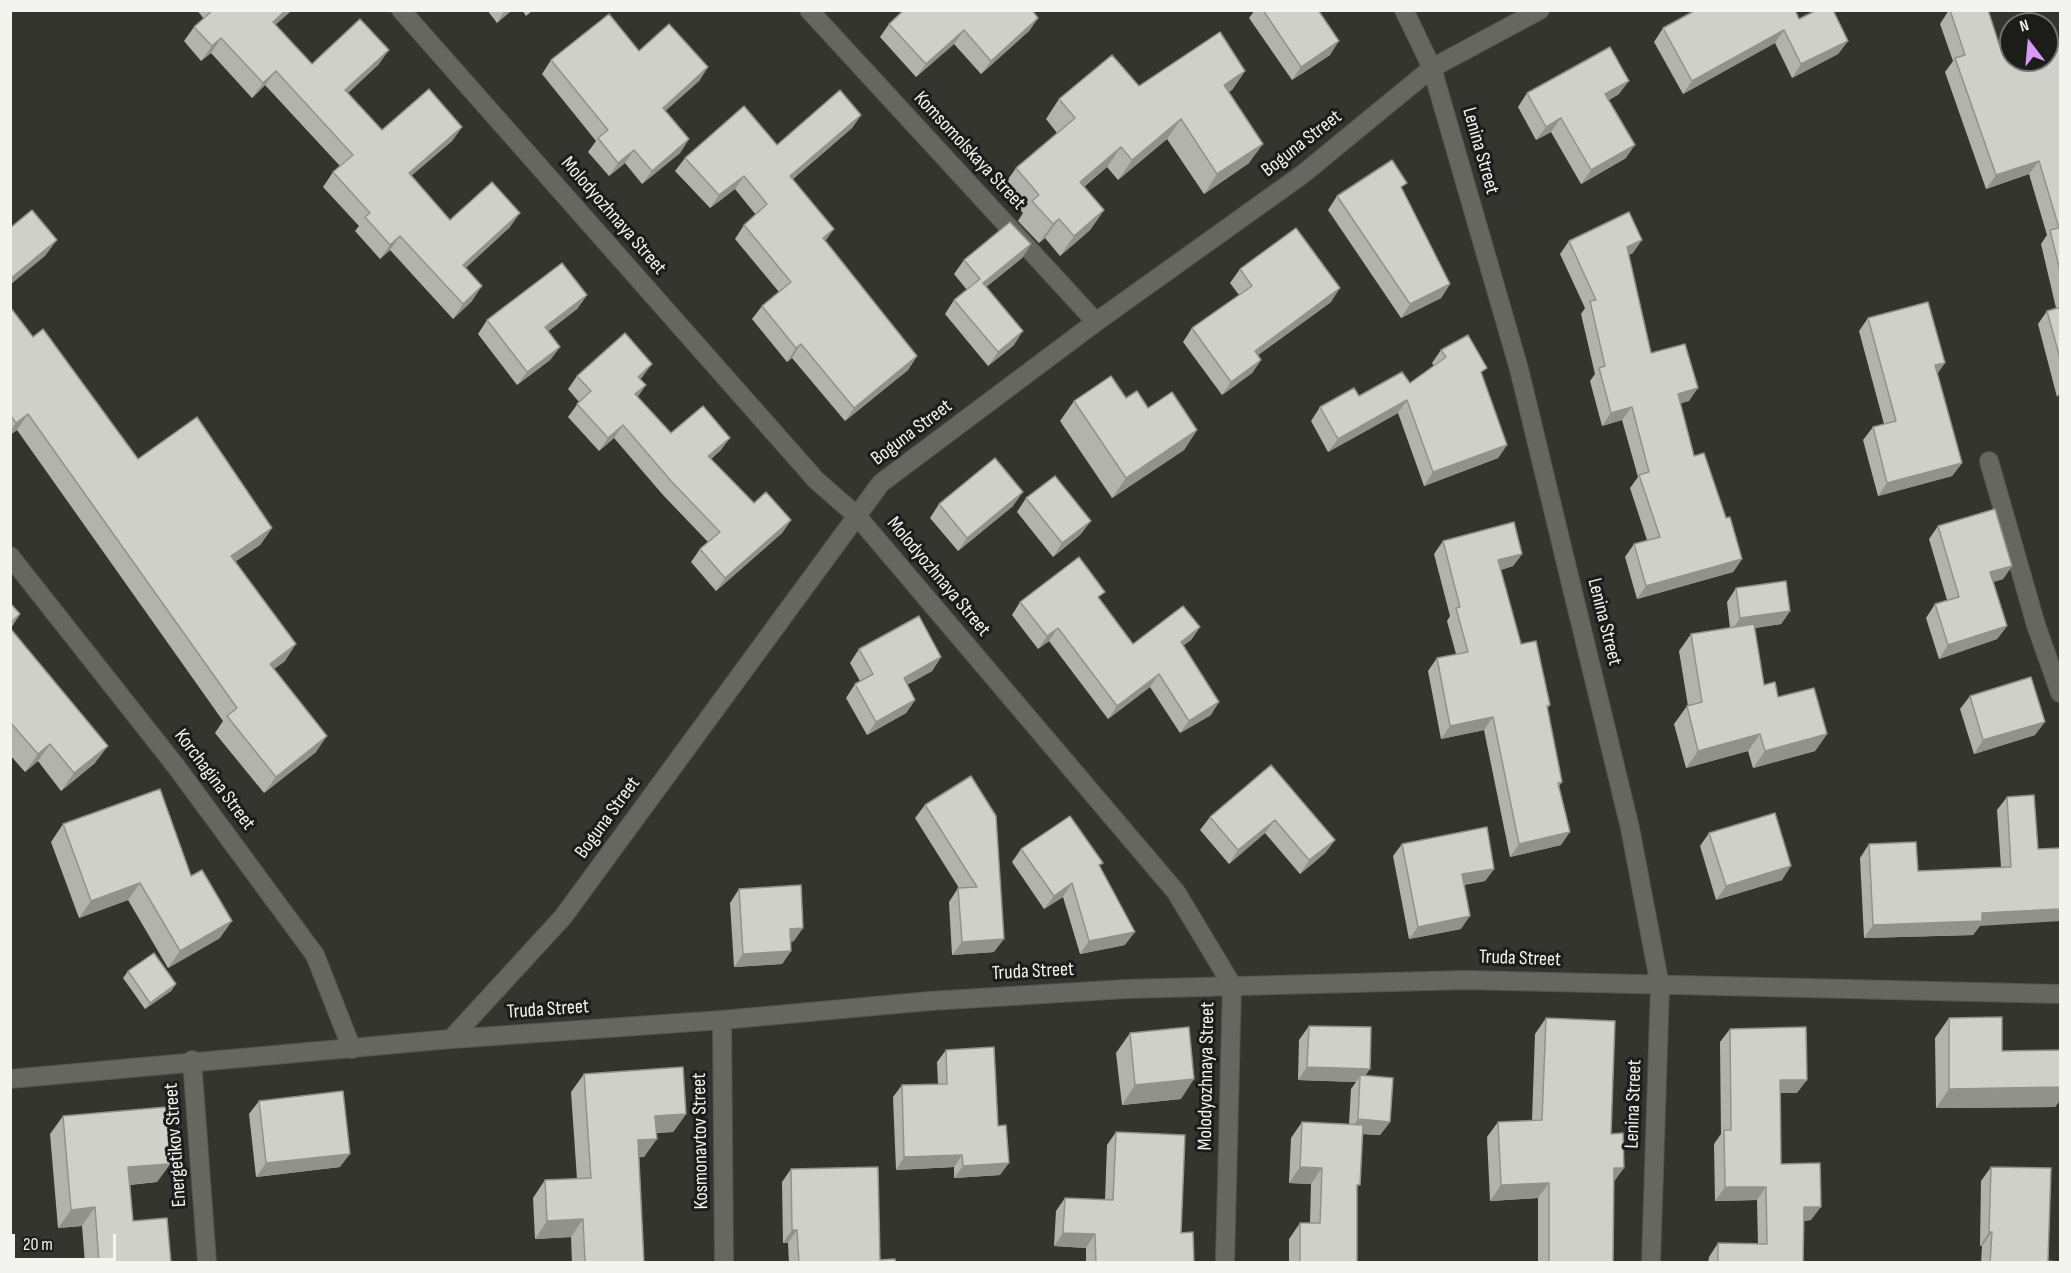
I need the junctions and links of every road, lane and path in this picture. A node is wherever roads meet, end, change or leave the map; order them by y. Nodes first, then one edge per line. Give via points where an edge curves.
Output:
1 (401, 10) edge
2 (809, 10) edge
3 (1404, 10) edge
4 (1540, 10) edge
5 (1432, 68) junction
6 (1096, 322) junction
7 (1989, 461) dead end
8 (857, 516) junction
9 (10, 556) edge
10 (2061, 693) edge
11 (1232, 985) junction
12 (1660, 986) junction
13 (2061, 994) edge
14 (722, 1020) junction
15 (451, 1039) junction
16 (352, 1049) junction
17 (192, 1060) junction
18 (10, 1079) edge
19 (207, 1263) edge
20 (724, 1263) edge
21 (1225, 1263) edge
22 (1652, 1263) edge

1 - 8 street, Molodyozhnaya Street via 816,480
2 - 6 street, Komsomolskaya Street
3 - 5 street, Lenina Street
4 - 5 street, Boguna Street
5 - 6 street, Boguna Street via 1303,174
5 - 12 street, Lenina Street via 1522,380 1630,828
6 - 8 street, Boguna Street via 881,483
7 - 10 street via 2036,625
8 - 11 street, Molodyozhnaya Street via 1176,892
8 - 15 street, Boguna Street via 563,917
9 - 16 street, Korchagina Street via 175,765 315,955
11 - 12 street, Truda Street via 1466,980
11 - 14 street, Truda Street via 930,1001
11 - 21 street, Molodyozhnaya Street
12 - 13 street, Truda Street
12 - 22 street, Lenina Street
14 - 15 street, Truda Street
14 - 20 street, Kosmonavtov Street
15 - 16 street, Truda Street
16 - 17 street, Truda Street
17 - 18 street, Truda Street
17 - 19 street, Energetikov Street

